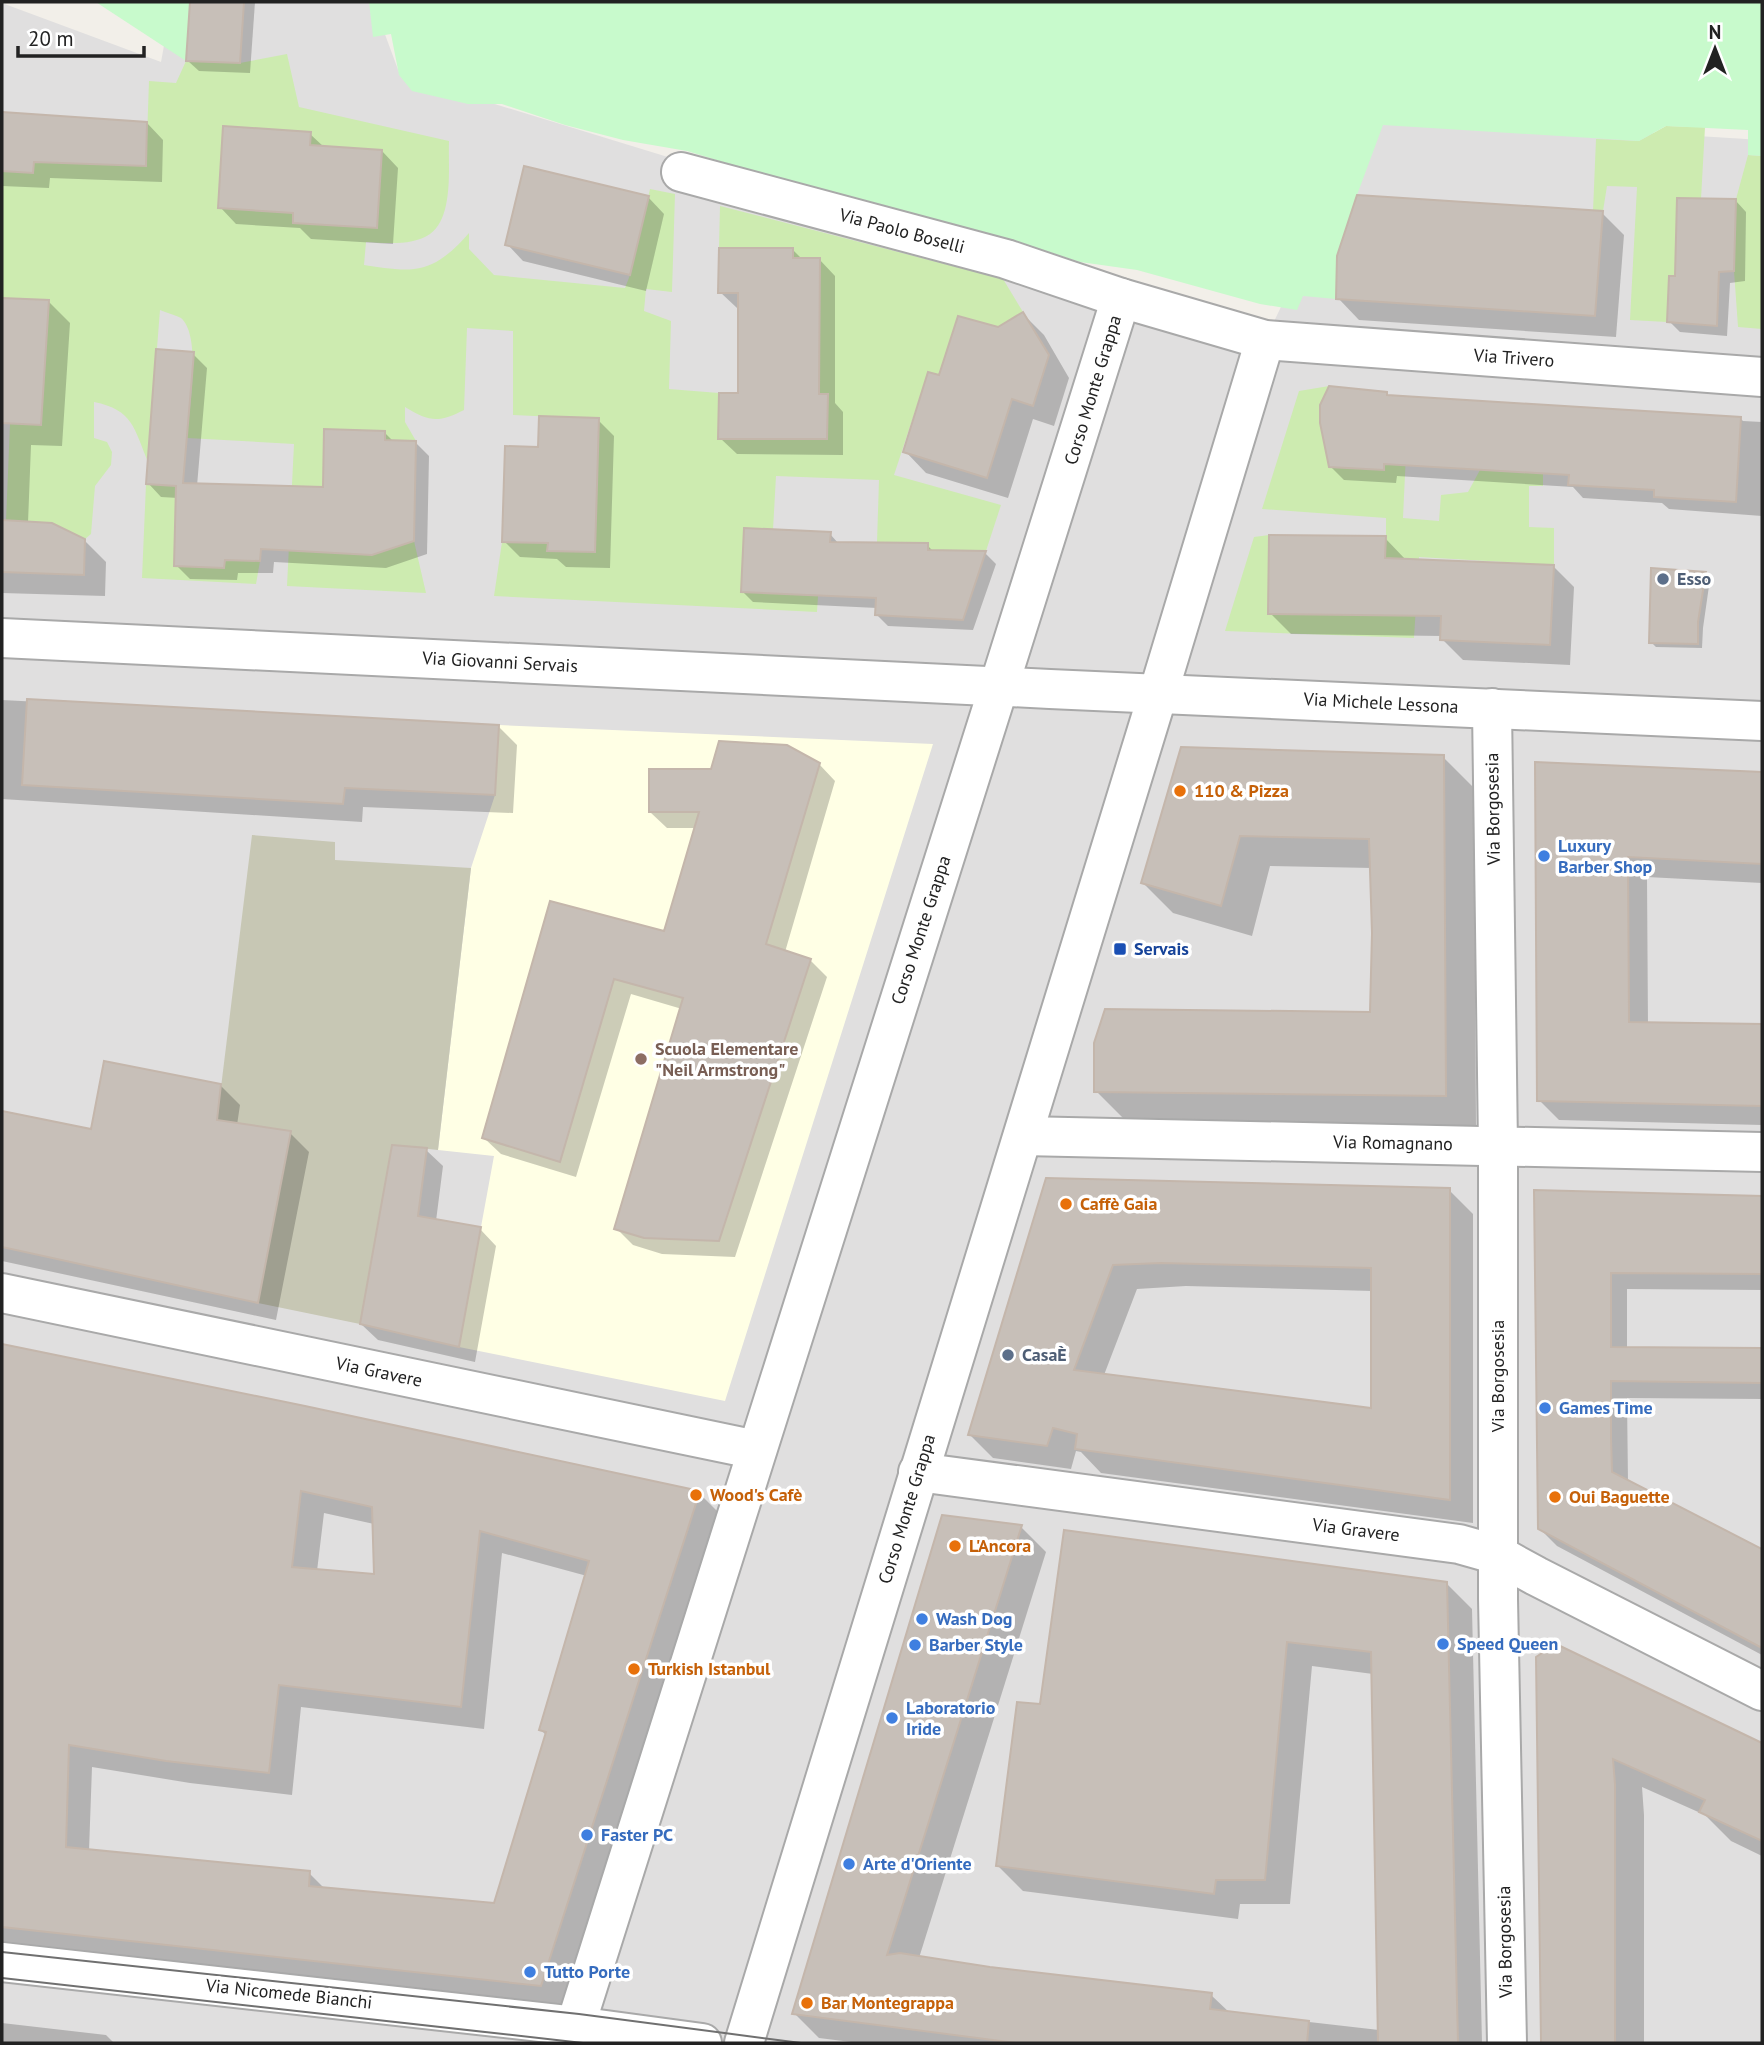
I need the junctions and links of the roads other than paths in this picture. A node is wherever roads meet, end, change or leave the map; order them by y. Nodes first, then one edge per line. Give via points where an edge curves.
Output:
1 (681, 172) dead end
2 (1121, 298) junction
3 (1265, 340) junction
4 (1762, 377) edge
5 (2, 638) edge
6 (999, 686) junction
7 (1158, 694) junction
8 (1492, 708) junction
9 (1762, 720) edge
10 (1023, 1136) junction
11 (1498, 1146) junction
12 (1762, 1152) edge
13 (2, 1293) edge
14 (757, 1450) junction
15 (918, 1472) junction
16 (1498, 1555) junction
17 (1762, 1691) edge
18 (2, 1962) edge
19 (573, 2035) edge
20 (702, 2043) edge
21 (744, 2043) edge
22 (1507, 2043) edge

1 - 2 street, Via Paolo Boselli via 1006,259
2 - 3 street, Corso Monte Grappa
2 - 6 street, Corso Monte Grappa
3 - 4 street, Via Trivero
3 - 7 street, Corso Monte Grappa
5 - 6 street, Via Giovanni Servais
6 - 7 street, Via Michele Lessona
6 - 14 street, Corso Monte Grappa
7 - 8 street, Via Michele Lessona
7 - 10 street, Corso Monte Grappa
8 - 9 street, Via Michele Lessona
8 - 11 street, Via Borgosesia
10 - 11 street, Via Romagnano
10 - 15 street, Corso Monte Grappa
11 - 12 street, Via Romagnano
11 - 16 street, Via Borgosesia
13 - 14 street, Via Gravere
14 - 19 street, Corso Monte Grappa
15 - 16 street, Via Gravere via 1459,1544
15 - 21 street, Corso Monte Grappa
16 - 17 street, Via Gravere
16 - 22 street, Via Borgosesia
18 - 19 street, Via Nicomede Bianchi
19 - 20 street, Via Nicomede Bianchi

